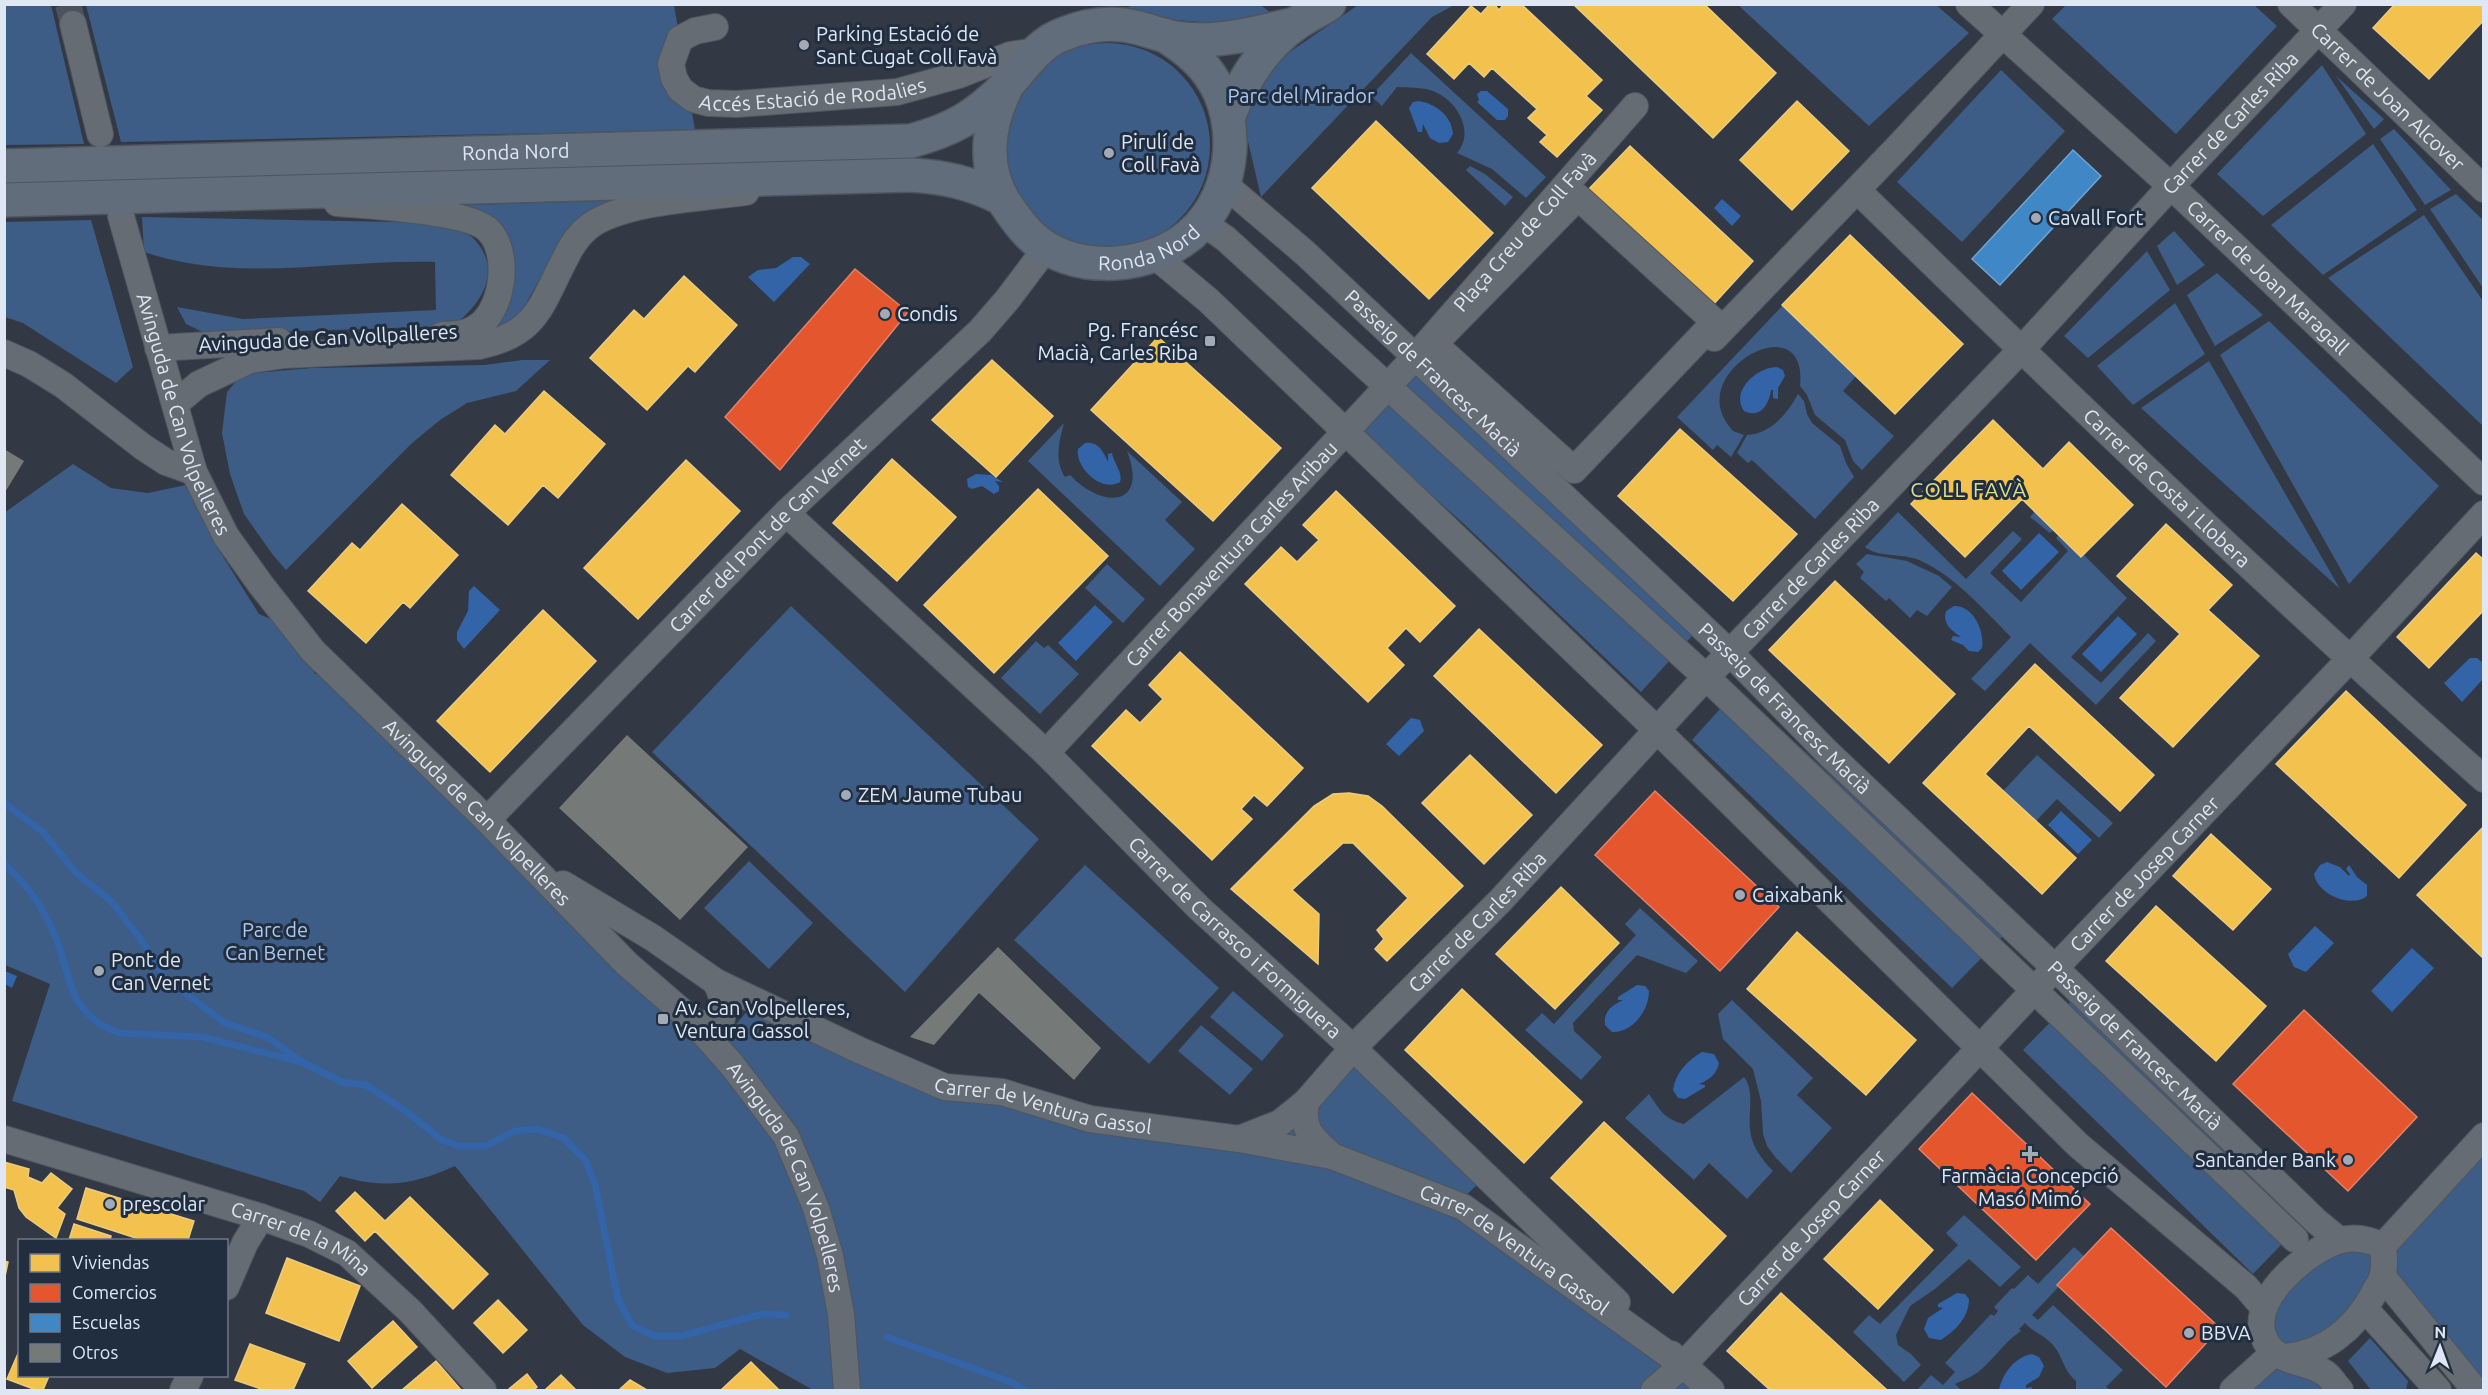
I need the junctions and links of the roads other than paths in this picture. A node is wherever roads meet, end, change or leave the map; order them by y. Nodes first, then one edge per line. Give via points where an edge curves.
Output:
1 (1329, 4) edge
2 (1969, 4) edge
3 (2031, 4) edge
4 (2291, 4) edge
5 (2343, 4) edge
6 (73, 24) tunnel mouth
7 (1295, 24) junction
8 (715, 27) dead end
9 (2319, 31) junction
10 (1164, 35) junction
11 (2003, 36) junction
12 (1036, 51) junction
13 (1008, 84) junction
14 (1635, 106) dead end
15 (1229, 115) junction
16 (100, 134) dead end
17 (4, 166) edge
18 (861, 177) junction
19 (1224, 184) junction
20 (2171, 186) junction
21 (2484, 189) edge
22 (1857, 190) junction
23 (220, 194) junction
24 (1001, 198) junction
25 (4, 200) edge
26 (121, 216) dead end
27 (1202, 222) junction
28 (1047, 247) junction
29 (1154, 255) junction
30 (1714, 330) junction
31 (158, 348) junction
32 (2021, 350) junction
33 (4, 353) edge
34 (1416, 356) junction
35 (1387, 386) junction
36 (175, 404) junction
37 (1344, 430) junction
38 (194, 472) junction
39 (2484, 482) edge
40 (786, 513) junction
41 (2484, 514) edge
42 (1731, 654) junction
43 (2349, 660) junction
44 (1706, 677) junction
45 (1657, 730) junction
46 (1046, 753) junction
47 (2484, 779) edge
48 (487, 820) junction
49 (530, 864) junction
50 (653, 938) junction
51 (627, 964) junction
52 (2055, 968) junction
53 (720, 992) junction
54 (2034, 992) junction
55 (698, 1026) junction
56 (1353, 1048) junction
57 (1980, 1049) junction
58 (1306, 1101) junction
59 (2484, 1136) edge
60 (4, 1139) edge
61 (1239, 1139) junction
62 (1332, 1156) junction
63 (261, 1217) junction
64 (2286, 1231) dead end
65 (2339, 1240) junction
66 (2383, 1246) junction
67 (2383, 1277) junction
68 (228, 1282) edge
69 (2264, 1308) junction
70 (2365, 1309) junction
71 (2279, 1355) junction
72 (1683, 1365) junction
73 (483, 1390) edge
74 (847, 1390) edge
75 (1654, 1390) edge
76 (1711, 1390) edge
77 (2233, 1390) edge
78 (2340, 1390) edge
79 (2438, 1390) edge
80 (2475, 1390) edge

1 - 7 main road, Ronda Nord
2 - 11 street, Carrer de Joan Maragall
3 - 11 street
4 - 9 street, Carrer de Joan Alcover
5 - 9 street, Carrer de Carles Riba
6 - 16 street
7 - 10 main road, Ronda Nord via 1207,39
7 - 15 main road, Ronda Nord via 1259,60 1243,83
8 - 12 street, Accés Estació de Rodalies via 680,39 671,64 680,89 693,99 708,103 897,92 959,75 1010,55
9 - 20 street, Carrer de Carles Riba
9 - 21 street, Carrer de Joan Alcover
10 - 12 main road, Ronda Nord via 1124,25 1085,26 1060,35
10 - 15 main road, Ronda Nord via 1191,54 1209,74
11 - 20 street, Carrer de Joan Maragall
11 - 22 street
12 - 13 main road, Ronda Nord
13 - 17 main road, Ronda Nord via 962,123 911,141
13 - 24 main road, Ronda Nord via 995,111 989,148
14 - 34 street, Plaça Creu de Coll Favà
15 - 19 main road, Ronda Nord
18 - 23 main road, Ronda Nord
18 - 24 main road, Ronda Nord via 940,176 976,185
18 - 36 street, Ronda Nord via 642,207 607,217 575,240 536,315 519,332 502,341 479,346 257,358 199,384
19 - 27 main road, Ronda Nord
19 - 34 street, Passeig de Francesc Macià
20 - 32 street, Carrer de Carles Riba
20 - 39 street, Carrer de Joan Maragall
22 - 30 street
22 - 32 street, Carrer de Costa i Llobera
23 - 25 main road, Ronda Nord
23 - 31 street, Avinguda de Can Vollpalleres via 361,205 472,220 489,230 498,247 501,265 493,308 482,323 458,335
24 - 28 main road, Ronda Nord via 1032,238
26 - 31 street, Avinguda de Can Volpelleres
27 - 29 main road, Ronda Nord via 1182,242
27 - 35 street, Passeig de Francesc Macià via 1226,239
28 - 29 main road, Ronda Nord via 1070,258 1101,263
28 - 40 street, Carrer del Pont de Can Vernet via 980,331
29 - 37 street via 1208,300
30 - 30 street via 1578,197 1434,344 1574,470
31 - 36 street, Avinguda de Can Volpelleres
32 - 42 street, Carrer de Carles Riba
32 - 43 street, Carrer de Costa i Llobera
33 - 38 street via 63,385 166,462
34 - 35 street, Carrer Bonaventura Carles Aribau
34 - 42 street, Passeig de Francesc Macià
35 - 37 street, Carrer Bonaventura Carles Aribau
35 - 44 street, Passeig de Francesc Macià
36 - 38 street, Avinguda de Can Volpelleres
37 - 45 street
37 - 46 street, Carrer Bonaventura Carles Aribau
38 - 48 street, Avinguda de Can Volpelleres via 226,536 313,651
40 - 46 street, Carrer de Carrasco i Formiguera
40 - 48 street, Carrer del Pont de Can Vernet
41 - 43 street, Carrer de Josep Carner
42 - 44 street, Carrer de Carles Riba
42 - 52 street, Passeig de Francesc Macià via 1828,753
43 - 47 street, Carrer de Costa i Llobera
43 - 52 street, Carrer de Josep Carner
44 - 45 street, Carrer de Carles Riba
44 - 54 street, Passeig de Francesc Macià
45 - 56 street, Carrer de Carles Riba via 1500,902
45 - 57 street
46 - 56 street, Carrer de Carrasco i Formiguera via 1199,908
48 - 49 street, Avinguda de Can Volpelleres
49 - 50 street, Carrer de Ventura Gassol
49 - 51 street, Avinguda de Can Volpelleres
50 - 51 street via 633,945
50 - 53 street, Carrer de Ventura Gassol
51 - 55 street, Avinguda de Can Volpelleres
52 - 54 street, Carrer de Josep Carner
52 - 65 street, Passeig de Francesc Macià
53 - 55 street via 722,1018
53 - 61 street, Carrer de Ventura Gassol via 770,1007 945,1087 1002,1092 1090,1119
54 - 57 street, Carrer de Josep Carner
54 - 64 street, Passeig de Francesc Macià
55 - 74 street, Avinguda de Can Volpelleres via 786,1136 816,1208 830,1256 840,1314
56 - 58 street, Carrer de Carles Riba
56 - 72 street, Carrer de Carrasco i Formiguera
57 - 69 street via 2078,1145 2246,1287
57 - 72 street, Carrer de Josep Carner
58 - 61 street, Carrer de Carles Riba via 1280,1123
58 - 62 street, Carrer de Ventura Gassol via 1305,1127
59 - 66 street
60 - 63 street, Carrer de la Mina
61 - 62 street, Carrer de Ventura Gassol
62 - 72 street, Carrer de Ventura Gassol via 1463,1208
63 - 68 street
63 - 73 street, Carrer de la Mina via 347,1253 410,1311
65 - 66 street via 2363,1239
65 - 69 street via 2291,1270
66 - 67 street
67 - 70 street
67 - 80 street
69 - 71 street via 2262,1333
70 - 71 street via 2328,1344 2300,1356
70 - 79 street
71 - 77 street
71 - 78 street via 2325,1373
72 - 75 street, Carrer de Josep Carner
72 - 76 street

